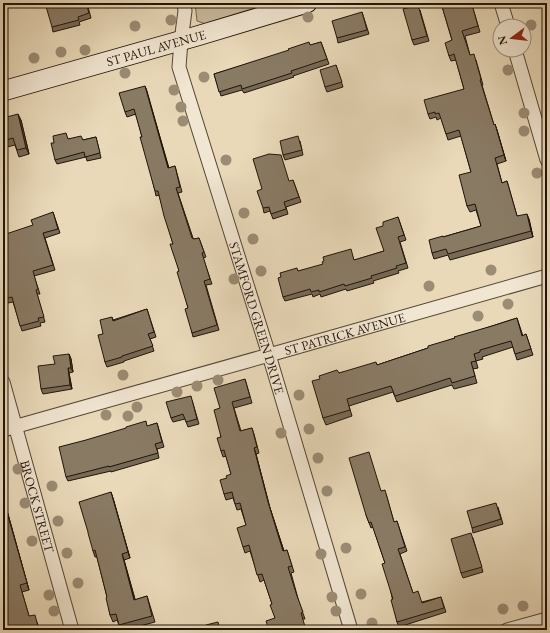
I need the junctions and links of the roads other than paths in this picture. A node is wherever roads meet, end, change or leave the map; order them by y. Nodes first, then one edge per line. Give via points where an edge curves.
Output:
1 (184, 3) edge
2 (307, 3) edge
3 (501, 3) edge
4 (506, 18) edge
5 (181, 41) junction
6 (517, 58) edge
7 (3, 91) edge
8 (547, 160) edge
9 (547, 276) edge
10 (269, 355) junction
11 (3, 382) edge
12 (16, 426) junction
13 (3, 430) edge
14 (547, 619) edge
15 (72, 630) edge
16 (351, 630) edge
17 (507, 630) edge

1 - 5 street, STAMFORD GREEN DRIVE
2 - 5 main road, ST PAUL AVENUE
3 - 4 street
5 - 7 main road, ST PAUL AVENUE
5 - 10 street, STAMFORD GREEN DRIVE via 179,67
6 - 8 street
9 - 10 street, ST PATRICK AVENUE
10 - 12 street, ST PATRICK AVENUE
10 - 16 street, STAMFORD GREEN DRIVE
11 - 12 street, BROCK STREET
12 - 13 street, ST PATRICK AVENUE
12 - 15 street, BROCK STREET
14 - 17 street

